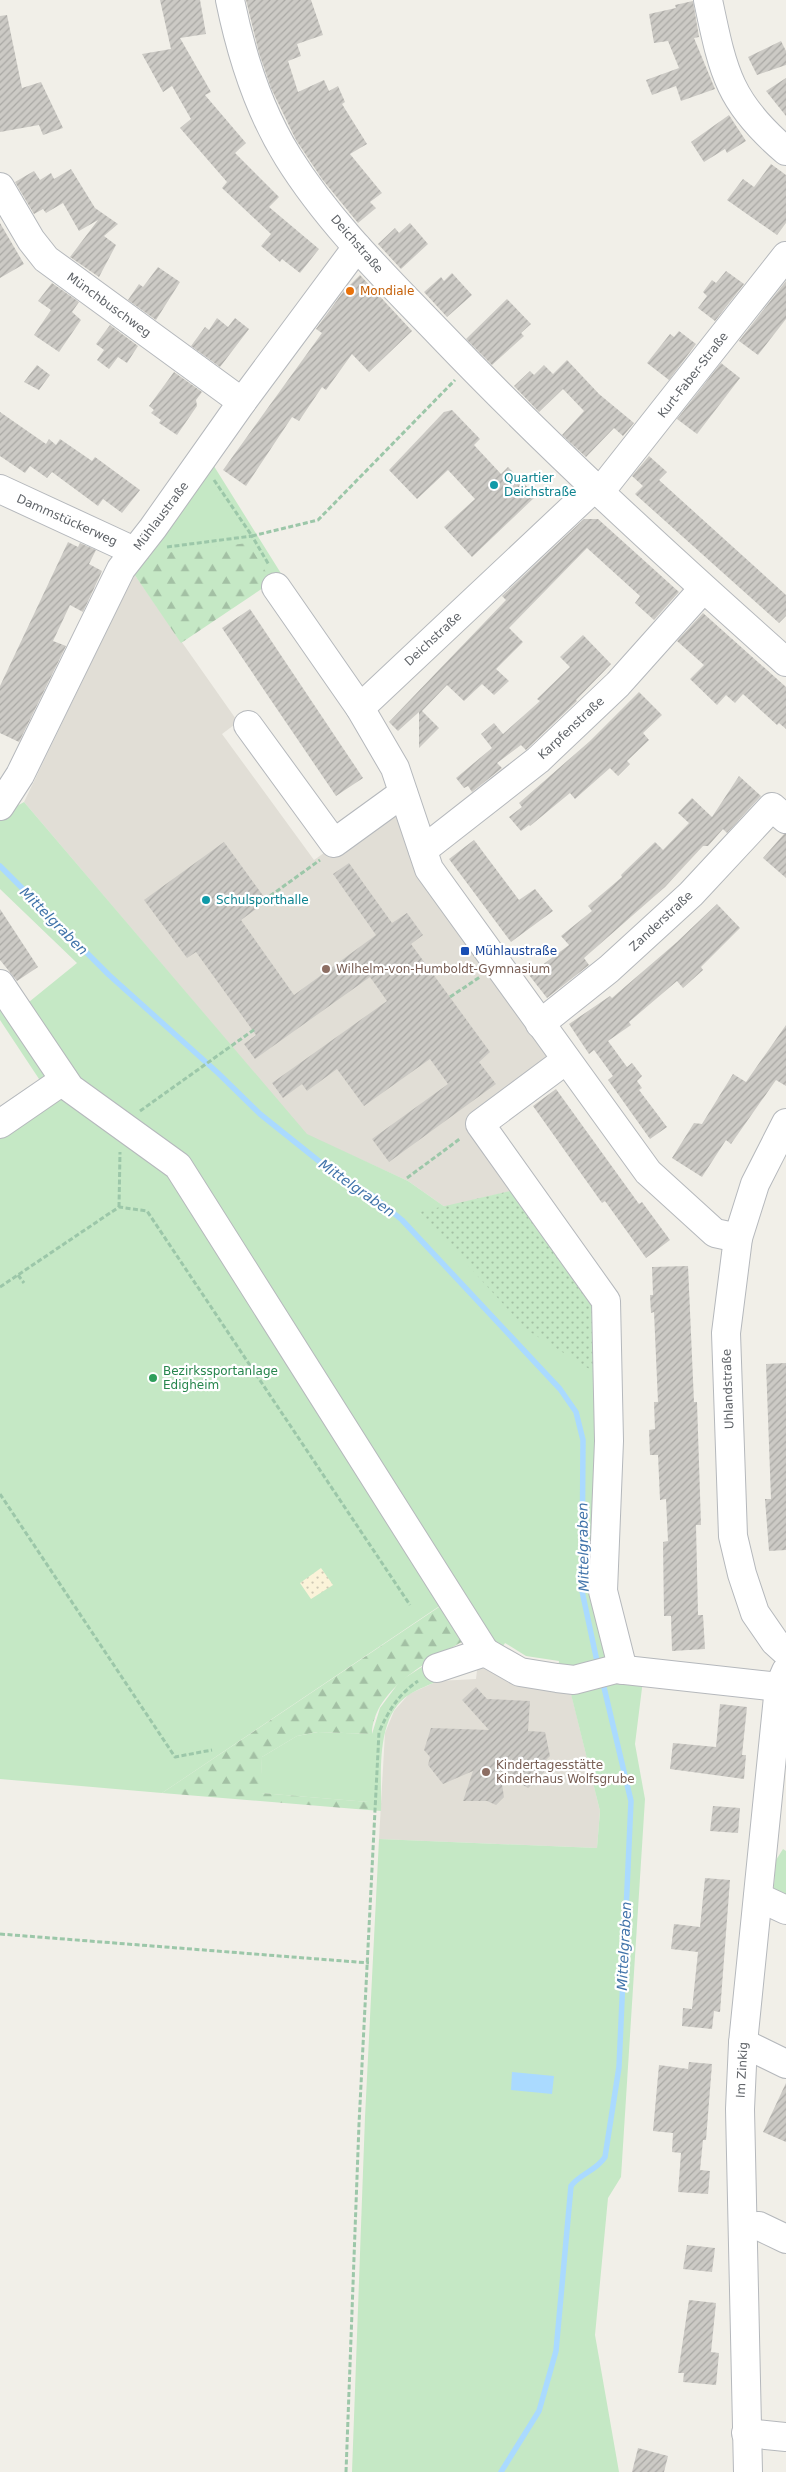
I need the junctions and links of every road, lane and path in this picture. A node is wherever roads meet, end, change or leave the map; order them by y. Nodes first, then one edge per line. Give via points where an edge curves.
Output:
1 (230, 0) edge
2 (708, 0) edge
3 (786, 151) edge
4 (0, 187) edge
5 (357, 247) junction
6 (786, 256) edge
7 (470, 365) junction
8 (242, 402) junction
9 (202, 461) junction
10 (0, 490) edge
11 (596, 490) junction
12 (252, 536) junction
13 (134, 550) junction
14 (276, 587) joint
15 (703, 589) junction
16 (786, 661) edge
17 (360, 708) junction
18 (248, 725) dead end
19 (403, 793) junction
20 (0, 806) edge
21 (779, 813) edge
22 (334, 843) junction
23 (423, 850) junction
24 (270, 896) dead end
25 (497, 965) junction
26 (0, 984) edge
27 (450, 998) dead end
28 (540, 1024) junction
29 (254, 1029) dead end
30 (566, 1060) junction
31 (64, 1080) junction
32 (786, 1123) edge
33 (0, 1124) edge
34 (480, 1124) junction
35 (120, 1126) junction
36 (406, 1178) dead end
37 (119, 1207) junction
38 (738, 1238) junction
39 (18, 1275) junction
40 (24, 1283) dead end
41 (0, 1287) edge
42 (0, 1494) edge
43 (410, 1605) dead end
44 (485, 1652) junction
45 (786, 1652) edge
46 (437, 1668) joint
47 (619, 1670) junction
48 (783, 1679) edge
49 (212, 1750) dead end
50 (758, 1897) junction
51 (786, 1910) edge
52 (0, 1934) edge
53 (369, 1963) junction
54 (743, 2043) junction
55 (786, 2064) edge
56 (744, 2227) junction
57 (786, 2239) edge
58 (746, 2433) junction
59 (786, 2437) edge
60 (346, 2472) edge
61 (748, 2472) edge

1 - 5 street, Deichstraße via 256,94 272,128 313,193
2 - 3 street via 719,54 735,94 761,128
4 - 8 street, Münchbuschweg via 31,240 46,258
5 - 7 street, Deichstraße
5 - 8 street, Mühlaustraße
6 - 11 street, Kurt-Faber-Straße
7 - 11 street, Deichstraße
7 - 12 path via 318,520
8 - 9 street, Mühlaustraße
9 - 12 path
9 - 13 street, Mühlaustraße via 154,528
10 - 13 street, Dammstückerweg
11 - 15 street, Deichstraße
11 - 17 street, Deichstraße
12 - 13 path
12 - 14 path via 275,576
13 - 20 street, Mühlaustraße via 116,578 20,775
14 - 17 street
15 - 16 street, Deichstraße
15 - 23 street, Karpfenstraße via 618,684 538,760
17 - 19 street via 395,768
18 - 22 street
19 - 22 street
19 - 23 street
21 - 28 street, Zanderstraße via 609,969
22 - 24 path via 334,850
23 - 25 street via 429,869
25 - 27 path
25 - 28 street
26 - 31 street
28 - 30 street
29 - 35 path
30 - 34 street
30 - 38 street via 648,1172 714,1233
31 - 33 street
31 - 35 street
32 - 38 street, Uhlandstraße via 755,1184
34 - 36 path
34 - 47 street via 606,1301 610,1441 603,1590
35 - 37 path
35 - 44 street via 178,1166
37 - 39 path
37 - 43 path via 147,1212
38 - 45 street, Uhlandstraße via 726,1333 733,1536 755,1613
39 - 40 path
39 - 41 path
42 - 49 path via 175,1756
44 - 46 street
44 - 47 street via 520,1672 574,1680
46 - 53 path via 405,1690 390,1707 379,1732
47 - 48 street
48 - 50 street, Im Zinkig
50 - 51 street
50 - 54 street, Im Zinkig
52 - 53 path
53 - 60 path via 359,2124
54 - 55 street
54 - 56 street, Im Zinkig via 740,2109
56 - 57 street via 759,2226
56 - 58 street, Im Zinkig
58 - 59 street
58 - 61 street, Im Zinkig

